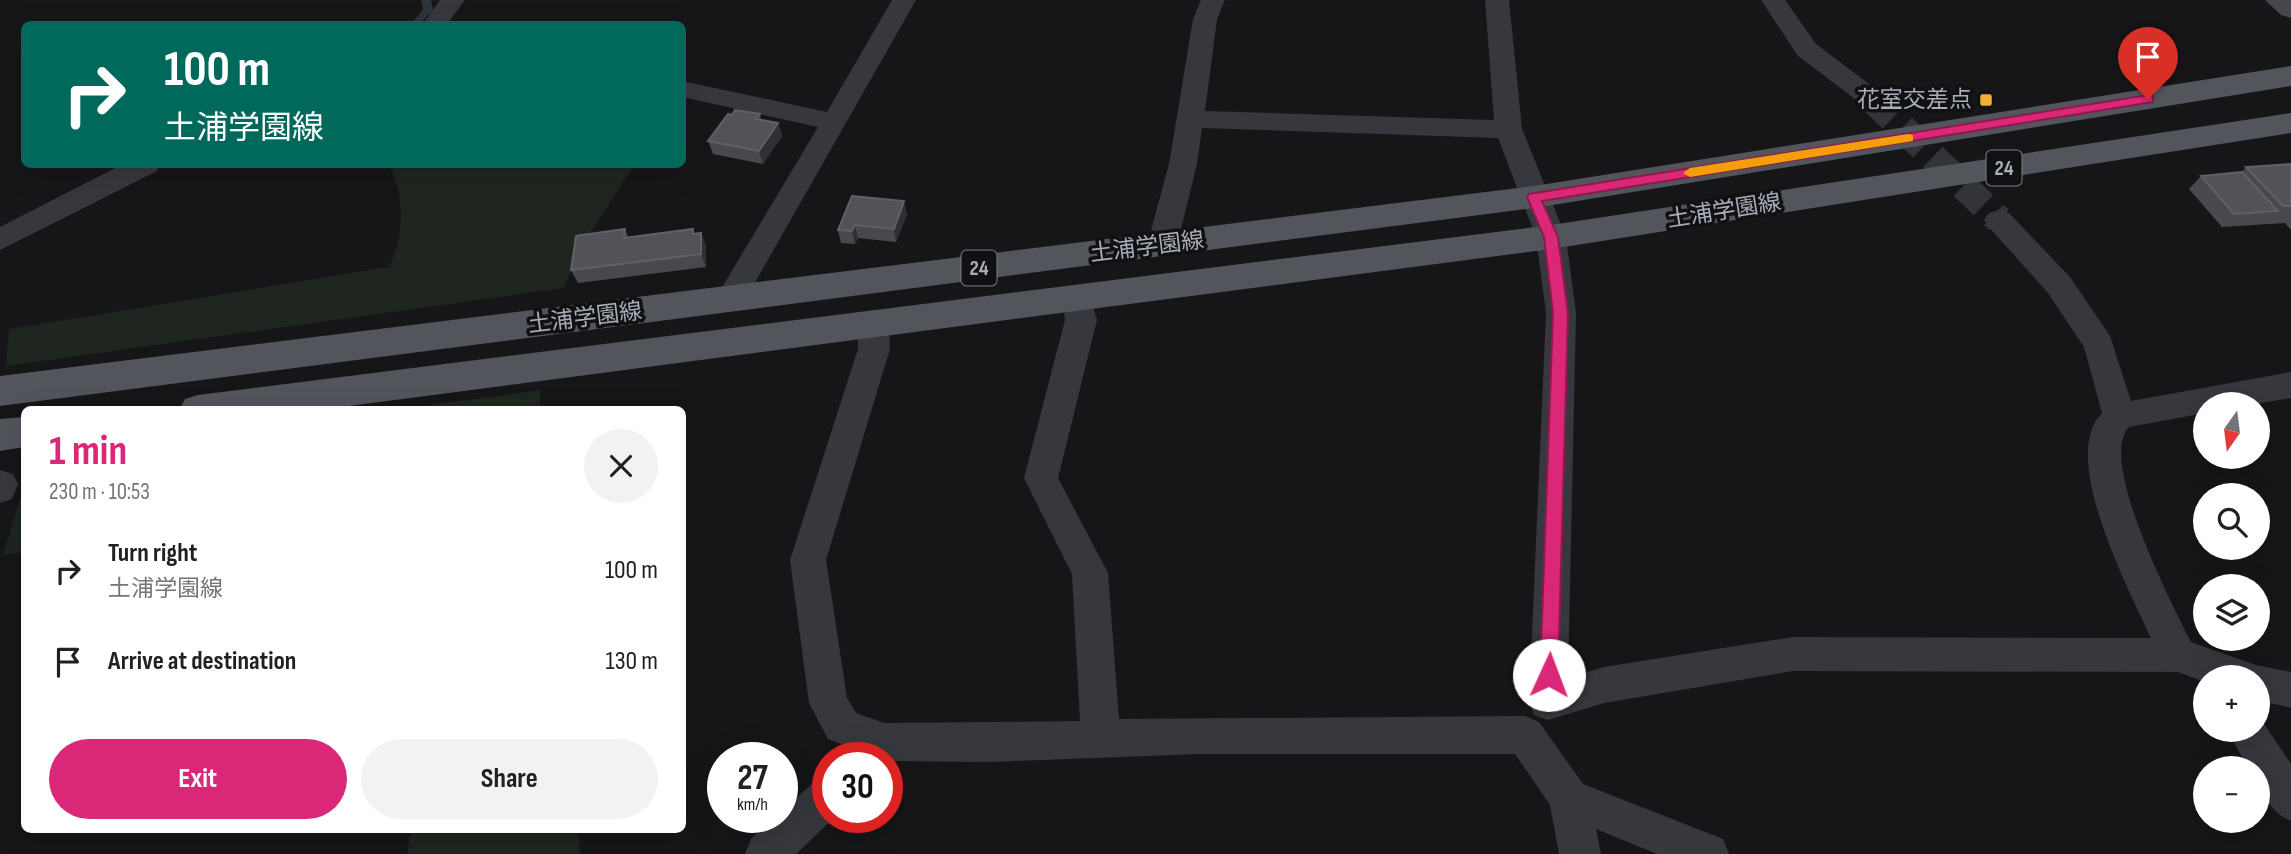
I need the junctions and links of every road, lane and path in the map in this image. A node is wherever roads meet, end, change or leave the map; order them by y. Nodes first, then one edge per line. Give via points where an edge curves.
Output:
1 (453, 0) edge
2 (904, 0) edge
3 (1213, 0) edge
4 (1497, 0) edge
5 (1773, 0) edge
6 (2279, 0) edge
7 (2291, 9) edge
8 (437, 21) edge
9 (2291, 76) edge
10 (686, 90) edge
11 (1872, 99) tunnel mouth
12 (1188, 119) junction
13 (833, 122) junction
14 (2291, 123) edge
15 (1508, 129) junction
16 (139, 168) edge
17 (1534, 197) junction
18 (1999, 220) tunnel mouth
19 (1551, 237) junction
20 (0, 240) edge
21 (1162, 245) junction
22 (1077, 298) junction
23 (730, 299) junction
24 (873, 322) junction
25 (2291, 385) edge
26 (0, 391) edge
27 (229, 406) edge
28 (2119, 416) junction
29 (21, 432) edge
30 (0, 435) edge
31 (2199, 665) edge
32 (2193, 666) edge
33 (2270, 685) edge
34 (2291, 690) edge
35 (1548, 702) junction
36 (1525, 735) junction
37 (1101, 737) junction
38 (865, 742) edge
39 (2254, 742) edge
40 (903, 748) edge
41 (1569, 798) junction
42 (2291, 801) edge
43 (812, 811) edge
44 (766, 854) edge
45 (1580, 854) edge
46 (1707, 854) edge

1 - 8 street
2 - 13 street
3 - 12 street via 1205,19
4 - 15 street
5 - 11 street via 1807,50
6 - 7 main road
9 - 17 main road, 土浦学園線 / 24
10 - 13 street
12 - 15 street
12 - 21 street via 1183,164
13 - 23 street
14 - 19 main road, 土浦学園線 / 24
15 - 17 street
16 - 20 street
17 - 19 street
17 - 21 main road, 土浦学園線 / 24
18 - 28 street via 2059,285 2099,344
19 - 22 main road, 土浦学園線 / 24
19 - 35 street via 1561,313
21 - 23 main road, 土浦学園線 / 24
22 - 24 main road, 土浦学園線 / 24
22 - 37 street via 1081,320 1041,478 1090,572
23 - 26 main road, 土浦学園線 / 24
24 - 27 main road, 土浦学園線 / 24
24 - 38 street via 874,349 808,560 828,703 842,726
25 - 28 street
28 - 31 street via 2105,431 2102,462 2137,568
29 - 30 main road
32 - 35 street via 1793,654 1604,685
33 - 34 street
35 - 36 street
36 - 37 street
36 - 41 street
37 - 40 street
39 - 42 street
41 - 45 street
41 - 46 street
43 - 44 street

